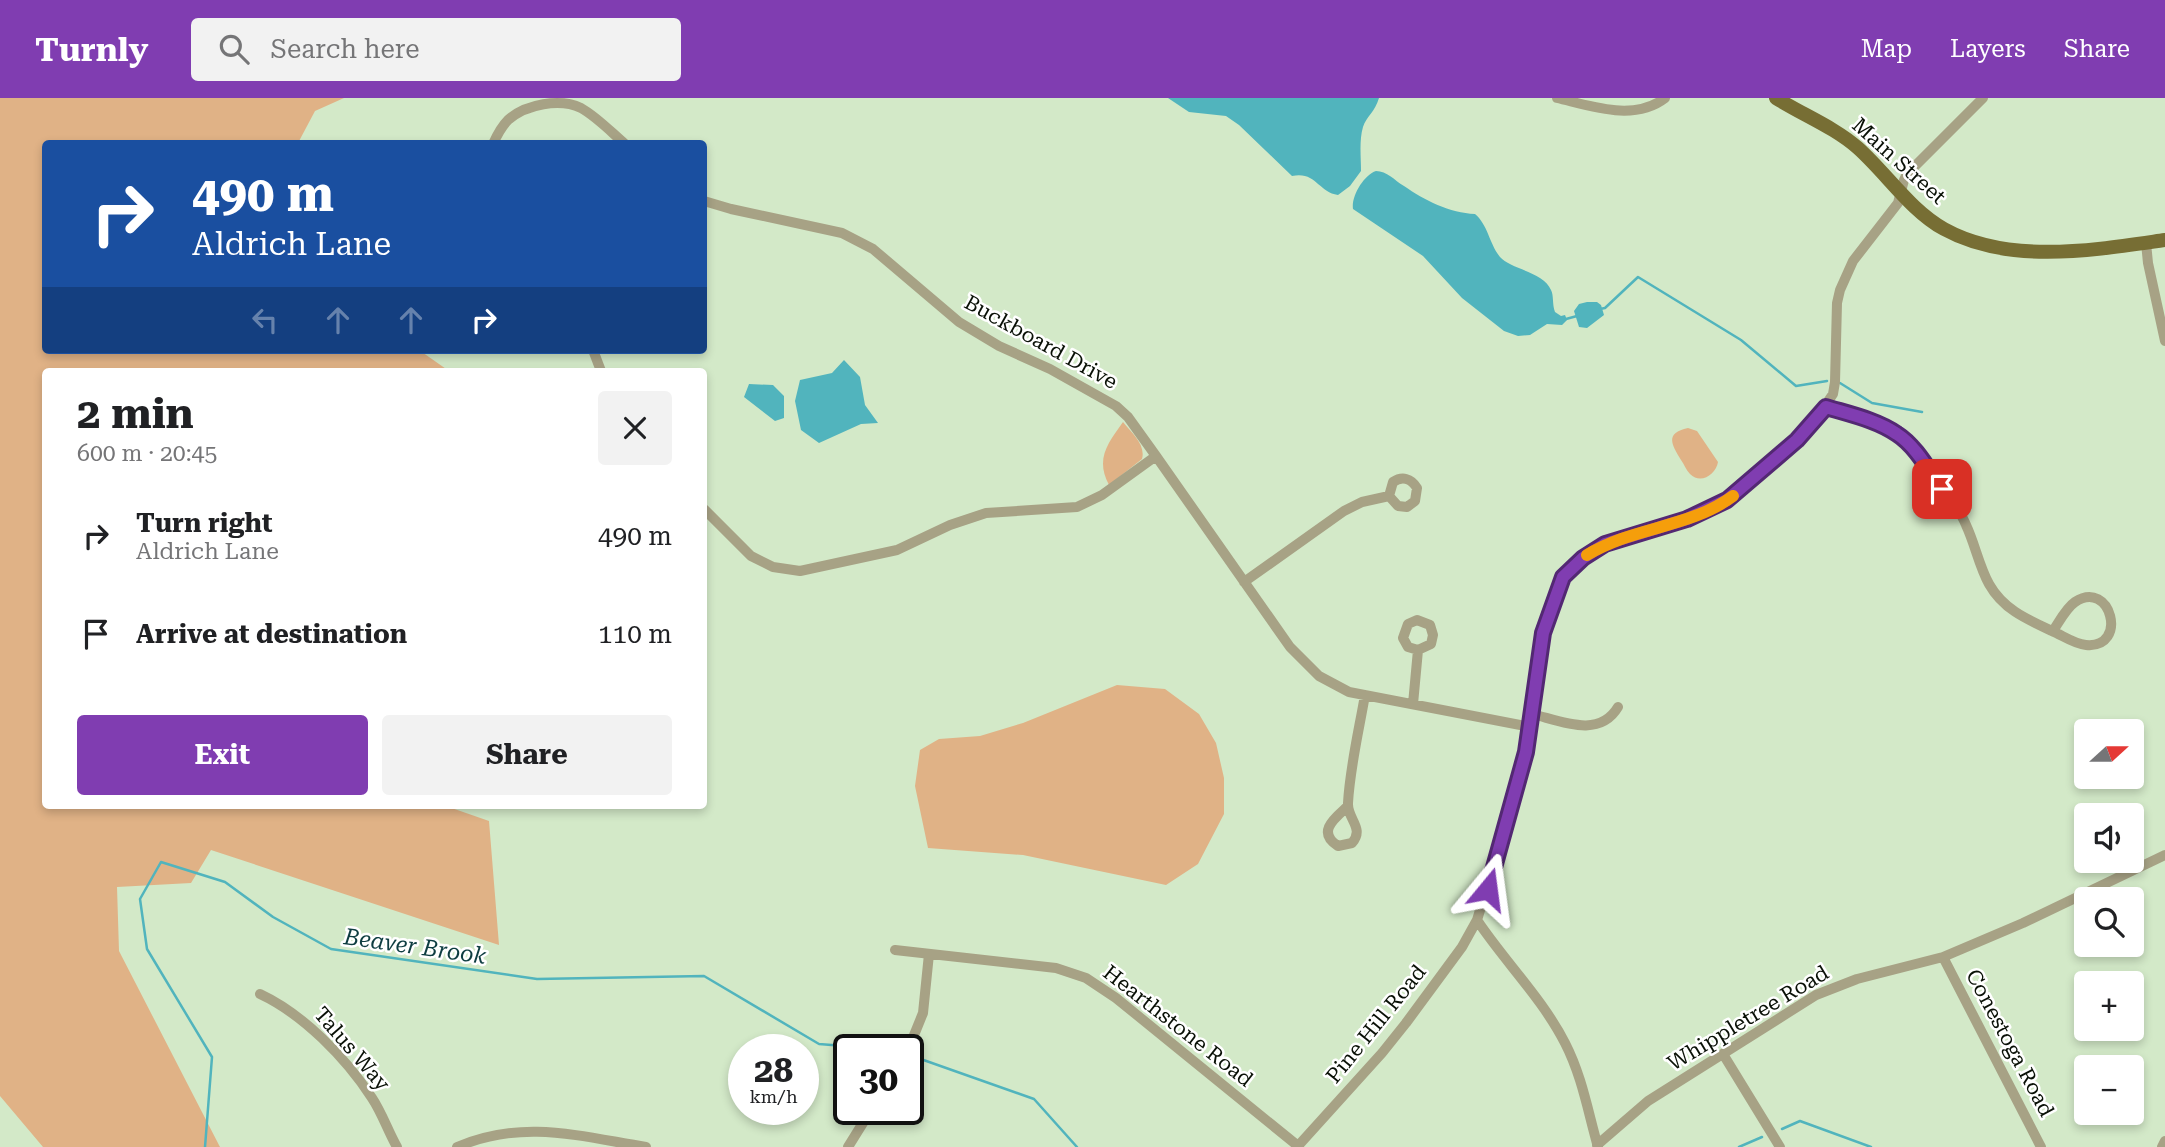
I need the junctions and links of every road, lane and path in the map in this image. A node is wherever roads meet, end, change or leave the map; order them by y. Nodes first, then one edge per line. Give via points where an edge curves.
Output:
1 (1557, 98) edge
2 (1665, 98) edge
3 (1776, 98) edge
4 (1983, 98) edge
5 (495, 140) edge
6 (620, 140) edge
7 (1900, 191) junction
8 (707, 202) edge
9 (2165, 240) edge
10 (2146, 243) junction
11 (2165, 341) edge
12 (1826, 407) junction
13 (1156, 456) junction
14 (1389, 496) dead end
15 (707, 512) edge
16 (1244, 582) junction
17 (2053, 631) junction
18 (1418, 650) dead end
19 (1365, 695) junction
20 (1413, 704) junction
21 (1618, 707) dead end
22 (1532, 714) junction
23 (1531, 727) junction
24 (1347, 807) dead end
25 (2165, 856) edge
26 (1476, 920) junction
27 (895, 950) dead end
28 (929, 954) junction
29 (1943, 957) junction
30 (260, 994) dead end
31 (914, 1034) edge
32 (1723, 1054) junction
33 (862, 1125) edge
34 (2165, 1140) edge
35 (1597, 1146) edge
36 (397, 1147) edge
37 (457, 1147) edge
38 (646, 1147) edge
39 (848, 1147) edge
40 (1297, 1147) edge
41 (1780, 1147) edge
42 (2042, 1147) edge
43 (2162, 1147) edge

1 - 2 street via 1626,111 1647,109
3 - 7 main road, Main Street via 1845,137
4 - 7 street via 1907,174
5 - 6 street via 516,114 546,103 566,102 580,107
7 - 10 main road, Main Street via 1943,228 2005,248 2074,250
7 - 12 street via 1898,202 1853,261 1840,290 1835,382
8 - 13 street, Buckboard Drive via 842,233 873,249 959,322 1116,406
9 - 10 main road, Main Street
10 - 11 street
12 - 17 street via 1882,426 1904,439 1959,511 1996,594 2017,614
12 - 22 street, Pine Hill Road via 1797,440 1727,500 1687,519 1605,544 1570,569 1543,633
13 - 15 street via 1077,507 986,513 897,550 800,571 773,567 751,556
13 - 16 street, Buckboard Drive
14 - 16 street via 1344,511
16 - 19 street, Buckboard Drive via 1307,666 1337,687
17 - 17 street via 2070,607 2082,599 2104,604 2112,618 2108,634 2096,644 2080,644
18 - 20 street
19 - 20 street, Buckboard Drive
19 - 24 street
20 - 23 street, Buckboard Drive
21 - 22 street via 1609,719 1592,726
22 - 23 street, Pine Hill Road
23 - 26 street, Pine Hill Road via 1513,803
25 - 29 street, Whippletree Road
26 - 35 street via 1548,1014 1576,1068
26 - 40 street, Pine Hill Road via 1462,947 1390,1043
27 - 28 street, Hearthstone Road
28 - 31 street via 923,1013
28 - 40 street, Hearthstone Road via 1056,968 1086,978
29 - 32 street, Whippletree Road via 1834,987
29 - 42 street, Conestoga Road
30 - 36 street, Talus Way via 303,1020 352,1073 373,1099
32 - 35 street, Whippletree Road via 1648,1101
32 - 41 street
33 - 39 street
34 - 43 street
37 - 38 street via 513,1131

